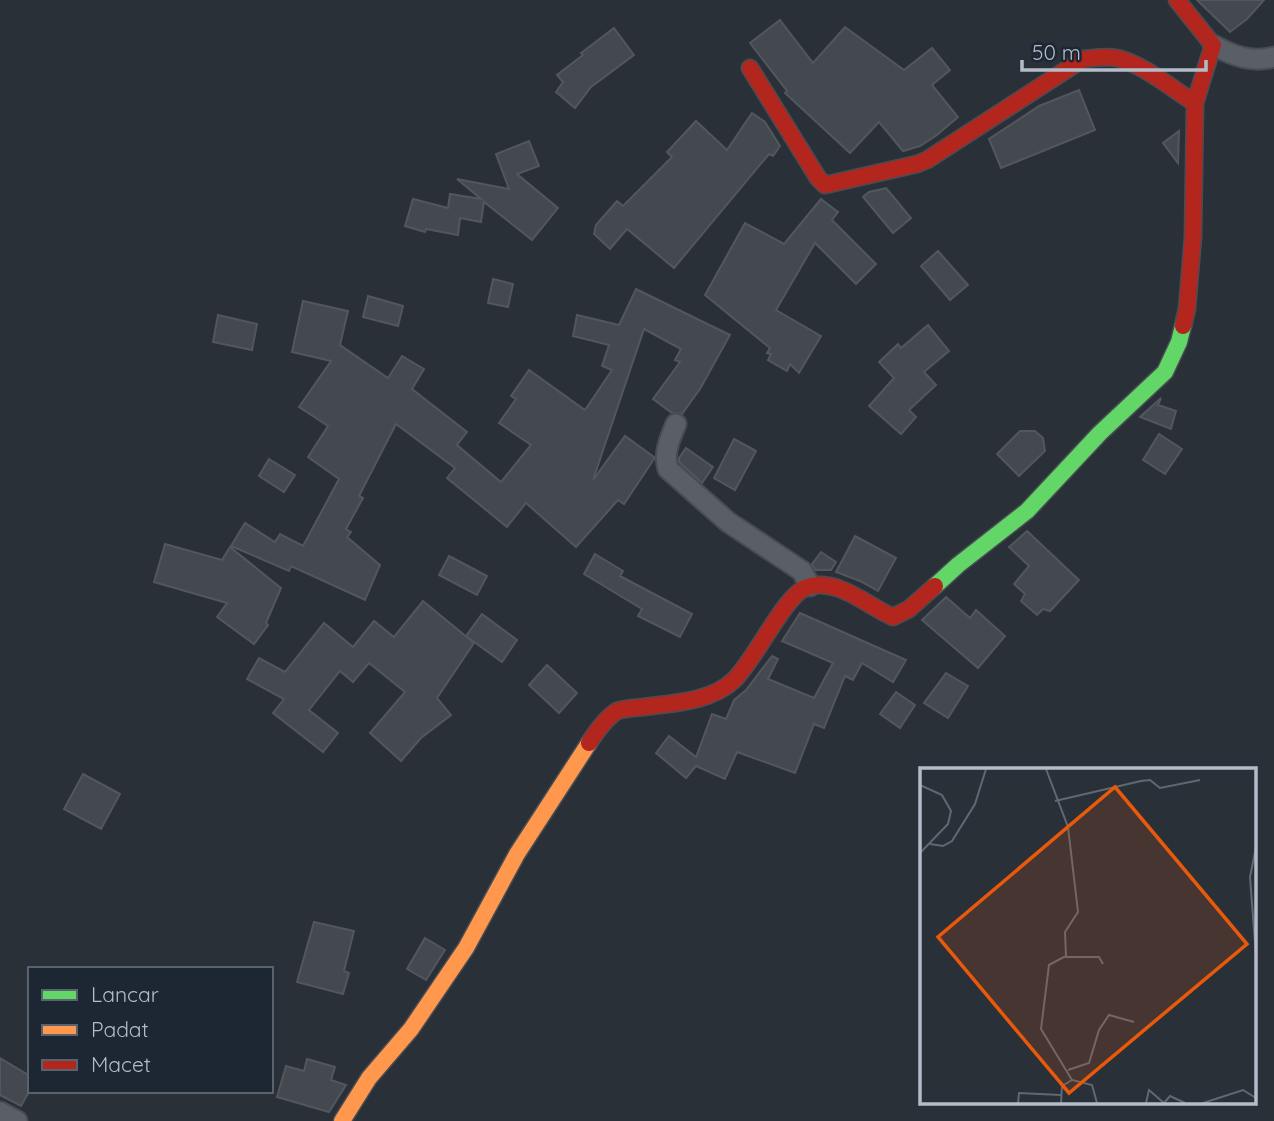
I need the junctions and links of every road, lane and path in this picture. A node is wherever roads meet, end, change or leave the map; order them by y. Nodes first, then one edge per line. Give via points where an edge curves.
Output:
1 (1177, 0) edge
2 (1213, 45) junction
3 (1274, 57) edge
4 (750, 68) dead end
5 (1195, 103) junction
6 (676, 424) dead end
7 (810, 586) junction
8 (0, 1112) edge
9 (17, 1121) edge
10 (342, 1121) edge

1 - 2 street
2 - 3 street via 1255,60
2 - 5 street
4 - 5 street via 824,185 927,160 1083,59 1118,58
5 - 7 street via 1187,309 1165,372 1027,512 901,614 893,617 835,586
6 - 7 street via 665,460 668,469 728,522 802,571
7 - 10 street via 794,594 756,652 721,690 673,704 621,710 596,732 517,854 466,948
8 - 9 street

